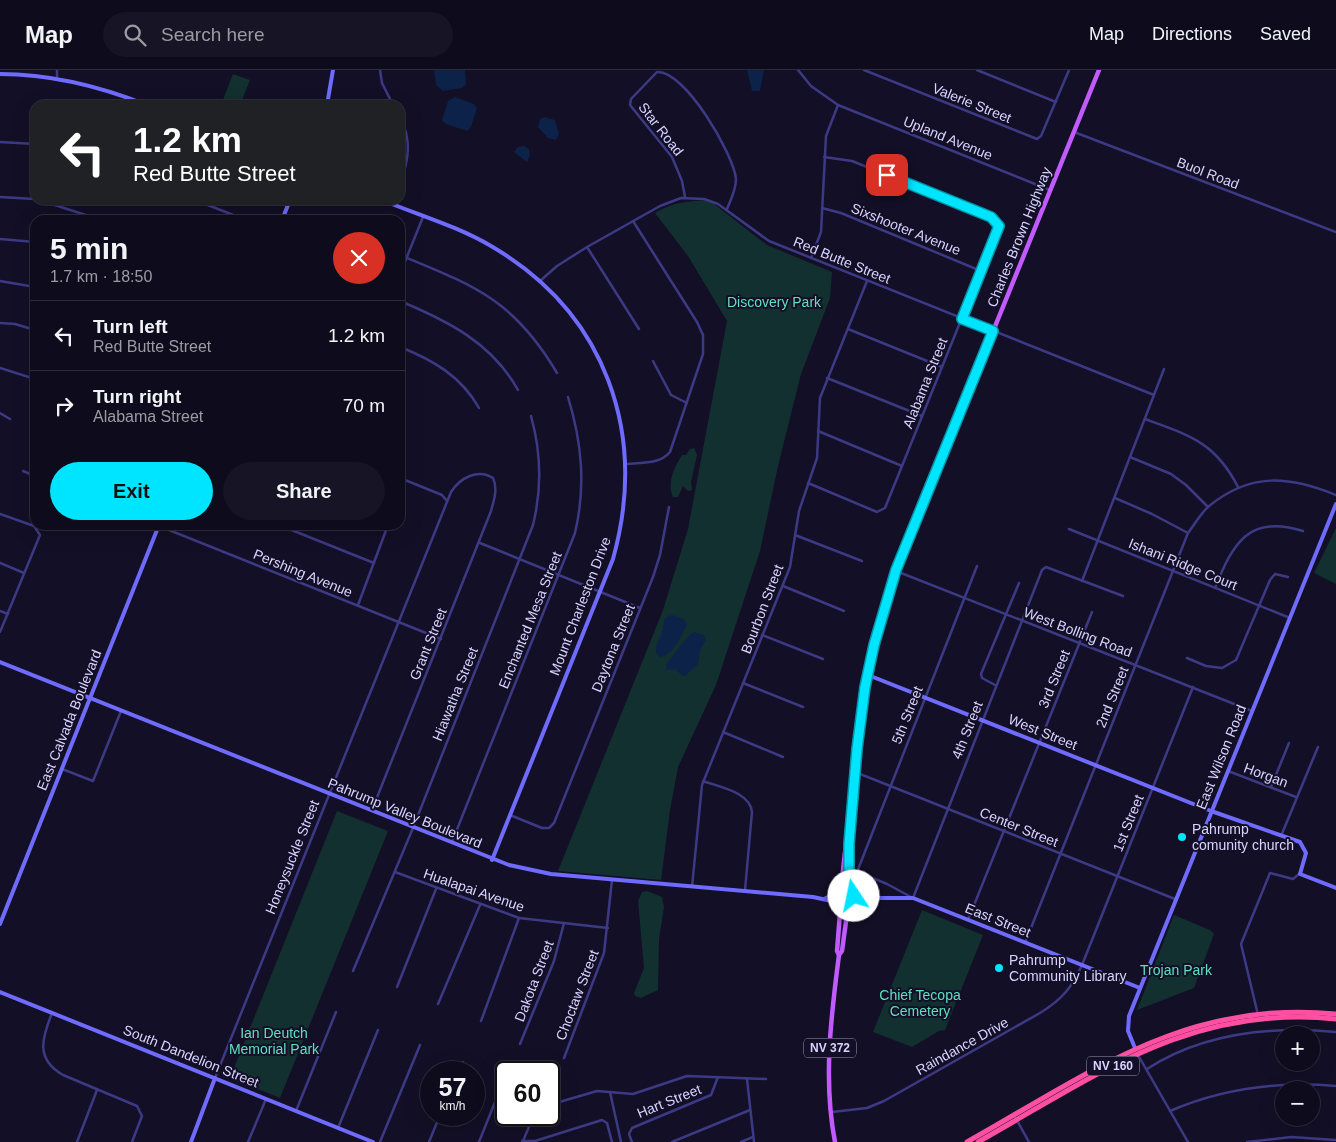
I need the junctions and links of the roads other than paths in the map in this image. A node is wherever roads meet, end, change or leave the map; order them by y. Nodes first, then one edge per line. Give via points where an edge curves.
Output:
1 (57, 70) edge
2 (333, 70) edge
3 (380, 70) edge
4 (798, 70) edge
5 (864, 70) edge
6 (977, 70) edge
7 (1069, 70) edge
8 (1097, 71) edge
9 (0, 74) edge
10 (57, 77) junction
11 (133, 100) edge
12 (328, 100) edge
13 (391, 100) edge
14 (1055, 104) junction
15 (838, 105) junction
16 (1074, 132) junction
17 (405, 134) edge
18 (0, 142) edge
19 (30, 144) edge
20 (824, 157) junction
21 (405, 170) edge
22 (1050, 190) junction
23 (0, 197) edge
24 (685, 197) junction
25 (30, 199) edge
26 (53, 205) edge
27 (208, 205) edge
28 (398, 205) edge
29 (822, 208) junction
30 (727, 209) junction
31 (86, 215) edge
32 (234, 215) edge
33 (423, 217) junction
34 (633, 221) junction
35 (1336, 232) edge
36 (0, 239) edge
37 (30, 242) edge
38 (587, 247) junction
39 (407, 258) junction
40 (811, 258) junction
41 (405, 263) edge
42 (981, 271) junction
43 (0, 281) edge
44 (540, 281) junction
45 (867, 281) junction
46 (30, 286) edge
47 (405, 303) edge
48 (962, 319) junction
49 (0, 323) edge
50 (30, 328) edge
51 (639, 329) dead end
52 (848, 329) junction
53 (993, 331) junction
54 (405, 350) edge
55 (653, 361) dead end
56 (942, 367) junction
57 (0, 368) edge
58 (1164, 369) dead end
59 (557, 373) dead end
60 (30, 377) edge
61 (827, 378) junction
62 (518, 390) dead end
63 (1154, 395) junction
64 (568, 397) dead end
65 (687, 403) junction
66 (479, 408) dead end
67 (0, 413) edge
68 (531, 416) dead end
69 (922, 416) junction
70 (10, 419) dead end
71 (1145, 419) junction
72 (818, 431) junction
73 (1130, 457) junction
74 (626, 464) junction
75 (902, 466) junction
76 (23, 471) dead end
77 (30, 474) edge
78 (405, 480) edge
79 (495, 482) joint
80 (808, 484) junction
81 (1238, 487) junction
82 (1336, 495) edge
83 (1115, 498) junction
84 (447, 502) junction
85 (1336, 504) edge
86 (669, 507) dead end
87 (1208, 507) junction
88 (0, 514) edge
89 (30, 525) edge
90 (1069, 529) dead end
91 (38, 530) edge
92 (157, 530) edge
93 (171, 530) edge
94 (292, 530) edge
95 (386, 530) edge
96 (1303, 531) dead end
97 (1188, 534) junction
98 (795, 535) junction
99 (1098, 541) junction
100 (480, 543) junction
101 (520, 560) junction
102 (862, 560) dead end
103 (0, 563) edge
104 (374, 563) junction
105 (977, 566) dead end
106 (896, 570) junction
107 (1172, 570) junction
108 (24, 573) junction
109 (559, 575) junction
110 (1288, 577) dead end
111 (1082, 581) junction
112 (1019, 583) dead end
113 (783, 586) junction
114 (1215, 588) junction
115 (600, 592) junction
116 (1123, 596) dead end
117 (964, 598) junction
118 (1259, 605) junction
119 (358, 606) junction
120 (640, 608) junction
121 (844, 610) dead end
122 (0, 611) edge
123 (1092, 612) dead end
124 (8, 614) junction
125 (1006, 614) junction
126 (1290, 618) junction
127 (1022, 620) junction
128 (399, 622) junction
129 (0, 632) edge
130 (762, 635) junction
131 (441, 639) junction
132 (1079, 643) junction
133 (1187, 658) dead end
134 (823, 659) dead end
135 (0, 662) edge
136 (1135, 665) junction
137 (868, 675) junction
138 (743, 683) junction
139 (996, 685) junction
140 (1193, 687) junction
141 (90, 698) junction
142 (924, 698) junction
143 (803, 707) dead end
144 (121, 711) junction
145 (1252, 711) junction
146 (982, 720) junction
147 (723, 732) junction
148 (1039, 743) junction
149 (1289, 743) dead end
150 (1318, 747) dead end
151 (783, 756) dead end
152 (1095, 765) junction
153 (61, 769) junction
154 (855, 772) junction
155 (1228, 772) junction
156 (703, 781) junction
157 (890, 785) junction
158 (1153, 788) junction
159 (1271, 788) junction
160 (329, 794) junction
161 (1297, 798) junction
162 (947, 809) junction
163 (371, 811) junction
164 (1211, 811) junction
165 (510, 815) junction
166 (413, 828) junction
167 (1004, 831) junction
168 (1282, 836) junction
169 (451, 844) junction
170 (849, 844) junction
171 (1060, 854) junction
172 (492, 860) junction
173 (849, 868) junction
174 (394, 872) junction
175 (856, 872) junction
176 (1300, 874) junction
177 (1118, 876) junction
178 (612, 880) junction
179 (692, 887) junction
180 (1336, 888) edge
181 (436, 889) junction
182 (841, 889) junction
183 (744, 892) junction
184 (851, 892) junction
185 (836, 893) junction
186 (824, 898) junction
187 (879, 898) junction
188 (913, 898) junction
189 (1175, 899) junction
190 (837, 903) junction
191 (480, 905) junction
192 (850, 905) junction
193 (520, 918) junction
194 (968, 920) junction
195 (564, 923) junction
196 (0, 924) edge
197 (608, 928) junction
198 (1025, 942) junction
199 (839, 955) junction
200 (1082, 965) junction
201 (353, 972) dead end
202 (397, 987) dead end
203 (1140, 988) junction
204 (0, 992) edge
205 (438, 1004) dead end
206 (336, 1012) dead end
207 (52, 1013) junction
208 (1336, 1014) edge
209 (1258, 1016) junction
210 (1336, 1019) edge
211 (481, 1021) dead end
212 (378, 1030) dead end
213 (1336, 1032) edge
214 (520, 1044) dead end
215 (420, 1045) dead end
216 (1137, 1051) junction
217 (564, 1058) dead end
218 (1147, 1069) junction
219 (718, 1077) junction
220 (215, 1078) junction
221 (747, 1079) junction
222 (766, 1079) dead end
223 (1336, 1086) edge
224 (97, 1090) junction
225 (610, 1092) junction
226 (266, 1099) junction
227 (495, 1102) edge
228 (560, 1102) edge
229 (750, 1110) junction
230 (1170, 1111) junction
231 (296, 1112) junction
232 (830, 1112) junction
233 (1015, 1118) junction
234 (436, 1126) edge
235 (529, 1126) edge
236 (338, 1128) junction
237 (754, 1137) junction
238 (1271, 1140) edge
239 (1336, 1140) edge
240 (77, 1142) edge
241 (132, 1142) edge
242 (191, 1142) edge
243 (248, 1142) edge
244 (373, 1142) edge
245 (380, 1142) edge
246 (429, 1142) edge
247 (479, 1142) edge
248 (522, 1142) edge
249 (612, 1142) edge
250 (622, 1142) edge
251 (632, 1142) edge
252 (672, 1142) edge
253 (741, 1142) edge
254 (754, 1142) edge
255 (835, 1142) edge
256 (967, 1142) edge
257 (978, 1142) edge
258 (1029, 1142) edge
259 (1188, 1142) edge
260 (1247, 1142) edge

1 - 10 street
2 - 12 street
3 - 13 street via 382,83
4 - 15 street, Upland Avenue via 811,86
5 - 14 street, Valerie Street via 1034,139 1041,136
6 - 14 street
7 - 14 street
8 - 16 main road, Charles Brown Highway / NV 372
9 - 10 street
10 - 11 street
15 - 20 street via 826,136
15 - 22 street, Upland Avenue
16 - 22 main road, Charles Brown Highway / NV 372
16 - 35 street, Buol Road
17 - 21 street via 408,144
18 - 19 street
20 - 29 street
20 - 42 street, Alabama Street via 852,162 991,217 998,223 997,234
22 - 53 main road, Charles Brown Highway / NV 372
23 - 25 street
24 - 30 street, Red Butte Street via 704,199
24 - 30 street, Star Road via 672,157 631,108 630,102 657,72 674,78 697,102 718,134 736,178
24 - 34 street via 668,202
26 - 31 street
27 - 32 street
28 - 33 street, Mount Charleston Drive
29 - 40 street via 821,232
29 - 42 street, Sixshooter Avenue
30 - 40 street, Red Butte Street via 763,238
33 - 39 street
33 - 44 street, Mount Charleston Drive via 488,244
34 - 38 street
34 - 65 street via 703,335 703,354
36 - 37 street
38 - 44 street
38 - 51 street
39 - 41 street
39 - 59 street via 465,282 494,300 532,336
40 - 45 street, Red Butte Street
42 - 48 street, Alabama Street
43 - 46 street
44 - 74 street, Mount Charleston Drive via 563,304 594,347 615,399
45 - 48 street, Red Butte Street
45 - 52 street, Bourbon Street
47 - 62 street via 446,321 472,337 494,357
48 - 53 street, Red Butte Street
48 - 56 street, Alabama Street
49 - 50 street
52 - 56 street
52 - 61 street, Bourbon Street
53 - 63 street, Red Butte Street
53 - 106 main road, Charles Brown Highway / NV 372
54 - 66 street via 444,369
55 - 65 street via 670,395
56 - 69 street, Alabama Street
57 - 60 street
58 - 63 street
61 - 69 street
61 - 72 street, Bourbon Street via 820,398
63 - 71 street
64 - 109 street, Enchanted Mesa Street via 578,431 582,481 575,533
65 - 74 street via 668,455 652,462
67 - 70 street
68 - 101 street, Hiawatha Street via 539,460 539,487 533,525
69 - 75 street, Alabama Street
71 - 73 street
71 - 81 street via 1202,443 1224,463
72 - 75 street
72 - 80 street, Bourbon Street via 817,458
73 - 83 street
73 - 87 street via 1171,474
74 - 115 street, Mount Charleston Drive via 620,532
75 - 80 street, Alabama Street via 882,511 877,512
76 - 77 street
78 - 84 street via 442,495
79 - 84 street, Honeysuckle Street via 486,474 471,476 455,487
79 - 100 street, Grant Street via 495,499
80 - 98 street, Bourbon Street
81 - 82 street via 1282,479
81 - 87 street, 2nd Street
83 - 97 street
83 - 99 street
84 - 128 street, Honeysuckle Street
85 - 126 street, East Wilson Road
86 - 120 street, Daytona Street via 658,562
87 - 97 street, 2nd Street
88 - 89 street
90 - 99 street, Ishani Ridge Court
91 - 108 street via 39,537
92 - 141 street, East Calvada Boulevard
93 - 119 street, Pershing Avenue
94 - 104 street
95 - 104 street
96 - 114 street via 1281,526 1251,532 1229,555
97 - 107 street, 2nd Street
98 - 102 street
98 - 113 street, Bourbon Street
99 - 107 street, Ishani Ridge Court
99 - 111 street
100 - 101 street
100 - 131 street, Grant Street
101 - 109 street
101 - 166 street, Hiawatha Street
103 - 108 street
104 - 119 street
105 - 117 street, 5th Street
106 - 117 street, West Bolling Road
106 - 137 main road, Charles Brown Highway / NV 372 via 880,619
107 - 114 street, Ishani Ridge Court
107 - 136 street, 2nd Street
108 - 124 street
109 - 115 street
109 - 169 street, Enchanted Mesa Street
110 - 118 street via 1275,574
111 - 116 street
111 - 127 street, 4th Street via 1046,567
112 - 125 street
113 - 121 street
113 - 130 street, Bourbon Street
114 - 118 street, Ishani Ridge Court
115 - 120 street
115 - 165 street, Mount Charleston Drive
117 - 125 street, West Bolling Road
117 - 142 street, 5th Street
118 - 126 street, Ishani Ridge Court
118 - 133 street via 1236,660 1222,668
119 - 128 street, Pershing Avenue
120 - 165 street, Daytona Street via 554,822 549,828 542,828
122 - 124 street
123 - 132 street, 3rd Street
124 - 129 street
125 - 127 street, West Bolling Road
125 - 139 street via 981,674 982,678
126 - 145 street, East Wilson Road
127 - 132 street, West Bolling Road
127 - 139 street, 4th Street
128 - 131 street, Pershing Avenue
128 - 160 street, Honeysuckle Street
130 - 134 street
130 - 138 street, Bourbon Street
131 - 163 street, Grant Street
132 - 136 street, West Bolling Road
132 - 148 street, 3rd Street
135 - 141 street, Pahrump Valley Boulevard
136 - 140 street, West Bolling Road
136 - 152 street, 2nd Street
137 - 142 street, West Street
137 - 154 main road, Charles Brown Highway / NV 372
138 - 143 street
138 - 147 street, Bourbon Street
139 - 146 street, 4th Street
140 - 145 street, West Bolling Road
140 - 158 street, 1st Street
141 - 144 street, Pahrump Valley Boulevard
141 - 153 street, East Calvada Boulevard
142 - 146 street, West Street
142 - 157 street, 5th Street
144 - 153 street via 93,781
144 - 160 street, Pahrump Valley Boulevard
145 - 155 street, East Wilson Road
146 - 148 street, West Street
146 - 162 street, 4th Street
147 - 151 street
147 - 156 street, Bourbon Street
148 - 152 street, West Street
148 - 167 street, 3rd Street
149 - 159 street
150 - 161 street
152 - 158 street, West Street
152 - 171 street, 2nd Street
153 - 196 street, East Calvada Boulevard
154 - 157 street, Center Street
154 - 170 main road, Charles Brown Highway / NV 372
155 - 159 street, Horgan
155 - 164 street, East Wilson Road
156 - 179 street, Bourbon Street
156 - 183 street via 750,802 752,812
157 - 162 street, Center Street
157 - 175 street, 5th Street
158 - 164 street, West Street
158 - 177 street, 1st Street
159 - 161 street, Horgan
160 - 163 street, Pahrump Valley Boulevard
160 - 220 street, Honeysuckle Street
161 - 168 street
162 - 167 street, Center Street
162 - 188 street, 4th Street
163 - 166 street, Pahrump Valley Boulevard
164 - 168 street, West Street
164 - 189 street, East Wilson Road
165 - 172 street, Mount Charleston Drive
166 - 169 street, Pahrump Valley Boulevard
166 - 174 street, Hiawatha Street
167 - 171 street, Center Street
167 - 194 street, 3rd Street
168 - 176 street, West Street via 1300,842 1306,853
169 - 172 street, Pahrump Valley Boulevard
170 - 173 main road, Charles Brown Highway / NV 372
170 - 182 main road, Charles Brown Highway / NV 372 via 845,852
171 - 177 street, Center Street
171 - 198 street, 2nd Street
172 - 178 street, Pahrump Valley Boulevard via 538,872
173 - 175 street, East Street
173 - 184 main road, Charles Brown Highway / NV 372
174 - 181 street, Hualapai Avenue
174 - 201 street, Hiawatha Street
175 - 188 street, East Street
176 - 180 street
176 - 209 street via 1294,880 1270,873 1241,944
177 - 189 street, Center Street
177 - 200 street, 1st Street
178 - 179 street, Pahrump Valley Boulevard
178 - 197 street, Choctaw Street
179 - 183 street, Pahrump Valley Boulevard
181 - 191 street, Hualapai Avenue
181 - 202 street
182 - 184 main road
182 - 185 main road
183 - 186 street, Pahrump Valley Boulevard
184 - 187 street
184 - 192 main road, NV 372
185 - 186 street, Pahrump Valley Boulevard
185 - 190 main road, NV 372
186 - 190 street, Pahrump Valley Boulevard
187 - 188 street
187 - 192 street
188 - 194 street, East Street
189 - 203 street, East Wilson Road
190 - 192 main road
190 - 199 main road, NV 372 via 840,913
191 - 193 street, Hualapai Avenue
191 - 205 street
192 - 199 main road, NV 372
193 - 195 street, Hualapai Avenue
193 - 211 street
194 - 198 street, East Street
195 - 197 street, Hualapai Avenue
195 - 214 street, Dakota Street via 554,961
197 - 217 street, Choctaw Street via 600,968
198 - 200 street, East Street
199 - 232 main road, NV 372 via 829,1055
200 - 203 street, East Street
200 - 232 street, Raindance Drive via 1070,991 1040,1013 884,1101 867,1108
203 - 216 street, East Wilson Road via 1127,1023
204 - 207 street, South Dandelion Street
206 - 231 street
207 - 220 street, South Dandelion Street
207 - 224 street via 42,1041 43,1051 59,1073
208 - 209 highway, NV 160 via 1286,1011
209 - 210 highway, NV 160
209 - 216 highway, NV 160 via 1195,1031
209 - 216 highway, NV 160 via 1215,1020 1170,1034
212 - 236 street
213 - 218 street via 1283,1029 1215,1039 1174,1053
215 - 245 street
216 - 218 street
216 - 233 highway, NV 160
216 - 233 highway, NV 160
218 - 230 street
219 - 221 street
219 - 225 street via 679,1078 633,1094
219 - 251 street, Hart Street via 711,1095 632,1128 629,1134
220 - 226 street, South Dandelion Street
220 - 242 street, Honeysuckle Street
221 - 222 street
221 - 229 street
223 - 230 street via 1265,1084 1226,1092
224 - 240 street
224 - 241 street via 137,1106 141,1121
225 - 228 street via 597,1091
225 - 250 street
226 - 231 street, South Dandelion Street
226 - 243 street
227 - 247 street
229 - 237 street
229 - 252 street
230 - 259 street
231 - 236 street, South Dandelion Street
232 - 255 main road, NV 372
233 - 256 highway, NV 160
233 - 257 highway, NV 160
233 - 258 street
234 - 246 street
235 - 248 street
236 - 244 street, South Dandelion Street
237 - 253 street
237 - 254 street
238 - 239 street via 1291,1137
238 - 260 street
248 - 249 street via 602,1120 607,1123

